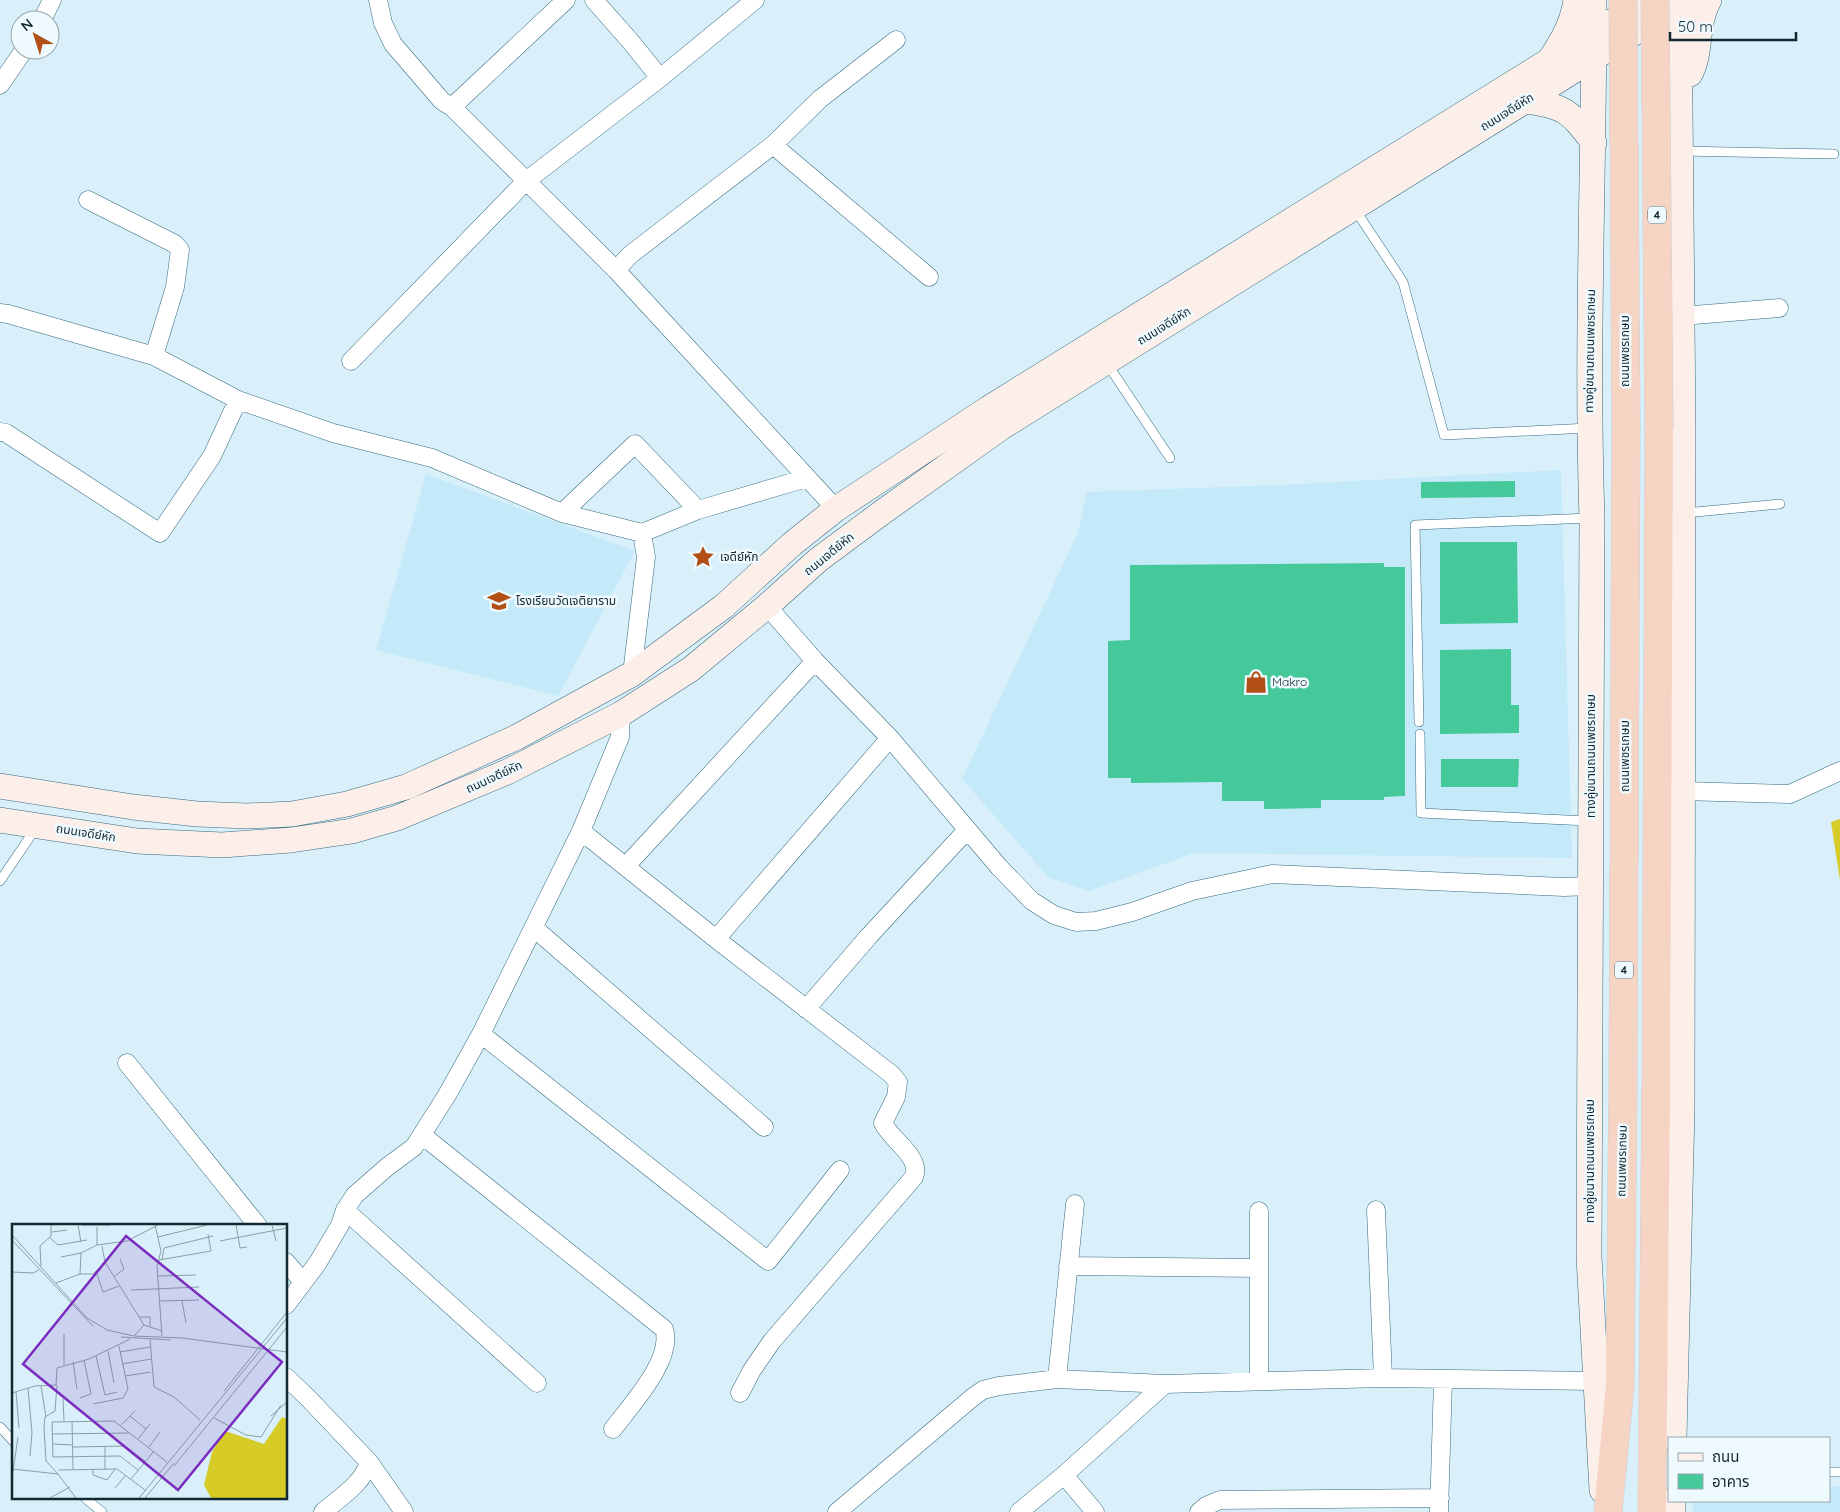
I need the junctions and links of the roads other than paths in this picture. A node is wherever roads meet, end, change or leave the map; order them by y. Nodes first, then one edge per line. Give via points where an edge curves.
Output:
1 (378, 0) edge
2 (566, 0) edge
3 (594, 0) edge
4 (755, 0) edge
5 (1576, 0) edge
6 (1594, 0) edge
7 (1623, 0) edge
8 (1647, 0) edge
9 (1709, 0) edge
10 (1675, 1) edge
11 (1594, 33) junction
12 (896, 40) dead end
13 (1594, 58) junction
14 (17, 60) edge
15 (1550, 60) junction
16 (660, 78) junction
17 (0, 85) edge
18 (1680, 94) junction
19 (1526, 101) junction
20 (452, 107) junction
21 (1594, 143) junction
22 (773, 144) junction
23 (1680, 151) junction
24 (1834, 154) dead end
25 (526, 181) junction
26 (88, 200) dead end
27 (1354, 208) junction
28 (616, 270) junction
29 (929, 277) dead end
30 (1779, 308) dead end
31 (0, 313) edge
32 (1682, 316) junction
33 (154, 356) junction
34 (351, 360) dead end
35 (1106, 362) junction
36 (238, 400) junction
37 (1589, 428) junction
38 (0, 432) edge
39 (1170, 458) dead end
40 (808, 478) junction
41 (1780, 504) dead end
42 (698, 510) junction
43 (836, 510) junction
44 (1682, 513) junction
45 (562, 514) junction
46 (1592, 518) junction
47 (642, 532) junction
48 (767, 606) junction
49 (815, 661) junction
50 (632, 674) junction
51 (621, 714) junction
52 (1419, 722) dead end
53 (1420, 734) dead end
54 (890, 738) junction
55 (1840, 771) edge
56 (0, 786) edge
57 (1682, 791) junction
58 (1, 822) edge
59 (1591, 822) junction
60 (37, 826) junction
61 (967, 830) junction
62 (581, 831) junction
63 (626, 866) junction
64 (0, 881) edge
65 (1591, 886) junction
66 (534, 928) junction
67 (716, 940) junction
68 (806, 1009) junction
69 (481, 1034) junction
70 (127, 1063) dead end
71 (764, 1127) dead end
72 (422, 1135) junction
73 (840, 1170) dead end
74 (1075, 1204) dead end
75 (345, 1210) junction
76 (1376, 1210) dead end
77 (1259, 1211) dead end
78 (256, 1224) edge
79 (288, 1264) edge
80 (1068, 1266) junction
81 (1258, 1268) junction
82 (303, 1282) junction
83 (288, 1302) edge
84 (1384, 1378) junction
85 (288, 1379) edge
86 (1058, 1379) junction
87 (1259, 1380) junction
88 (1443, 1380) junction
89 (1595, 1381) junction
90 (537, 1383) dead end
91 (1165, 1384) junction
92 (740, 1393) dead end
93 (0, 1427) edge
94 (613, 1429) dead end
95 (1674, 1437) edge
96 (12, 1440) edge
97 (369, 1462) junction
98 (1064, 1475) junction
99 (87, 1500) edge
100 (1440, 1505) edge
101 (102, 1512) edge
102 (323, 1512) edge
103 (404, 1512) edge
104 (837, 1512) edge
105 (1019, 1512) edge
106 (1095, 1512) edge
107 (1199, 1512) edge
108 (1603, 1512) edge
109 (1608, 1512) edge
110 (1652, 1512) edge

1 - 20 street via 383,23 393,44 442,101
2 - 20 street
3 - 16 street
4 - 16 street
5 - 15 main road via 1565,36
6 - 11 main road, ทางคู่ขนานถนนเพชรเกษม
7 - 109 highway, ถนนเพชรเกษม / 4, bridge via 1626,426 1620,1385
8 - 11 main road, ถนนเจดีย์หัก
9 - 18 main road via 1699,26 1694,67
10 - 13 main road, ถนนเจดีย์หัก
10 - 18 main road, 4
10 - 110 highway, 4, bridge via 1659,429
11 - 13 main road, ทางคู่ขนานถนนเพชรเกษม
11 - 15 main road, ถนนเจดีย์หัก
12 - 22 street via 820,99
13 - 19 main road, ถนนเจดีย์หัก
13 - 21 main road, ทางคู่ขนานถนนเพชรเกษม
14 - 17 street
15 - 43 main road, ถนนเจดีย์หัก via 989,408
16 - 25 street
18 - 23 main road, 4
19 - 21 main road via 1550,104 1568,112
19 - 27 main road, ถนนเจดีย์หัก
20 - 25 street
21 - 37 main road, ทางคู่ขนานถนนเพชรเกษม
22 - 28 street via 630,255
22 - 29 street
23 - 24 lane
23 - 32 main road, 4
25 - 28 street
25 - 34 street
26 - 33 street via 175,244 180,250 175,287
27 - 35 main road, ถนนเจดีย์หัก
27 - 37 lane via 1403,282 1444,434
28 - 40 street
30 - 32 street
31 - 33 street
32 - 44 main road, 4
33 - 36 street
35 - 39 lane
35 - 48 main road, ถนนเจดีย์หัก via 1002,427 884,511 818,560
36 - 38 street via 212,456 160,533
36 - 45 street via 333,433 432,458
37 - 46 main road, ทางคู่ขนานถนนเพชรเกษม
40 - 42 street
40 - 43 street
41 - 44 lane
42 - 45 street via 635,444
42 - 47 street
43 - 50 main road, ถนนเจดีย์หัก via 792,544 724,606
44 - 57 main road, 4
45 - 47 street
46 - 52 lane via 1415,525
46 - 59 main road, ทางคู่ขนานถนนเพชรเกษม
47 - 50 street via 646,557
48 - 49 street
48 - 51 main road, ถนนเจดีย์หัก via 691,670
49 - 54 street
49 - 63 street
50 - 56 main road, ถนนเจดีย์หัก via 517,737 414,784 348,804 292,814 197,814
51 - 60 main road, ถนนเจดีย์หัก via 466,790 397,818 352,830 291,840 222,845 137,841
51 - 62 street via 620,736
53 - 59 lane via 1421,812
54 - 61 street
54 - 67 street
55 - 57 street via 1790,794
57 - 95 main road, 4 via 1682,1109
58 - 60 main road, ถนนเจดีย์หัก
59 - 65 main road, ทางคู่ขนานถนนเพชรเกษม
60 - 64 lane
61 - 65 street via 1032,901 1054,915 1076,922 1096,922 1192,890 1272,874 1564,888
61 - 68 street
62 - 63 street
62 - 66 street
63 - 67 street
65 - 89 main road, ทางคู่ขนานถนนเพชรเกษม via 1589,1257
66 - 69 street
66 - 71 street
67 - 68 street
68 - 92 street via 898,1082 896,1097 883,1123 913,1160 916,1171 772,1341
69 - 72 street
69 - 73 street via 768,1261
70 - 78 street
72 - 75 street via 414,1147 363,1186
72 - 94 street via 664,1329 667,1338 658,1368
74 - 80 street
75 - 82 street via 317,1264
75 - 90 street
76 - 84 street
77 - 81 street
79 - 82 street
80 - 81 street
80 - 86 street
81 - 87 street
82 - 83 street
84 - 87 street
84 - 88 street
85 - 97 street
86 - 91 street
86 - 104 street via 983,1390
87 - 91 street
88 - 89 street
88 - 100 street
89 - 108 main road, ทางคู่ขนานถนนเพชรเกษม
91 - 98 street
93 - 96 lane
97 - 102 street via 359,1482
97 - 103 street
98 - 105 street
98 - 106 street
99 - 101 lane
100 - 107 street via 1220,1500

